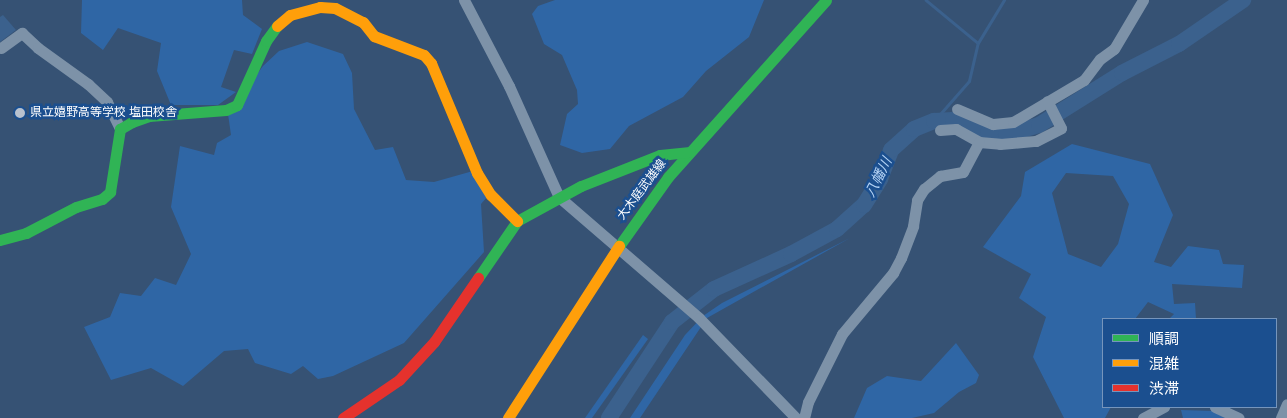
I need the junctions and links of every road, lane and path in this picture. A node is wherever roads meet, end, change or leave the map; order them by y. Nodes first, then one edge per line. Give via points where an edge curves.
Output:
1 (464, 0) edge
2 (826, 0) edge
3 (1143, 0) edge
4 (336, 4) edge
5 (1, 48) edge
6 (1047, 101) junction
7 (957, 109) dead end
8 (120, 129) junction
9 (940, 130) dead end
10 (979, 142) junction
11 (690, 152) junction
12 (559, 197) junction
13 (517, 221) junction
14 (0, 240) edge
15 (618, 248) junction
16 (1287, 404) edge
17 (1162, 408) edge
18 (1218, 408) edge
19 (343, 418) edge
20 (508, 418) edge
21 (796, 418) edge
22 (804, 418) edge
23 (1143, 418) edge
24 (1239, 418) edge
25 (1281, 418) edge

1 - 12 street via 509,86
2 - 11 street, 大木庭武雄線
3 - 6 street via 1114,49 1100,59 1084,80
4 - 8 street via 307,8 279,24 266,41 237,105 226,110 149,116
4 - 13 street via 363,22 374,36 424,55 477,172 491,195
5 - 8 street via 22,33 107,102
6 - 7 street via 1013,122 993,124
6 - 10 street via 1061,128 1036,141
8 - 14 street via 110,192 102,199 76,207 26,233
9 - 10 street via 956,130
10 - 22 street via 963,172 940,176 924,189 917,200 913,226 901,258 893,273 842,334 808,402
11 - 12 street via 660,155
11 - 15 street, 大木庭武雄線 via 640,213
12 - 13 street
12 - 15 street
13 - 19 street via 434,342 399,380
15 - 20 street, 大木庭武雄線
15 - 21 street via 699,318
16 - 25 street
17 - 23 street
18 - 24 street

